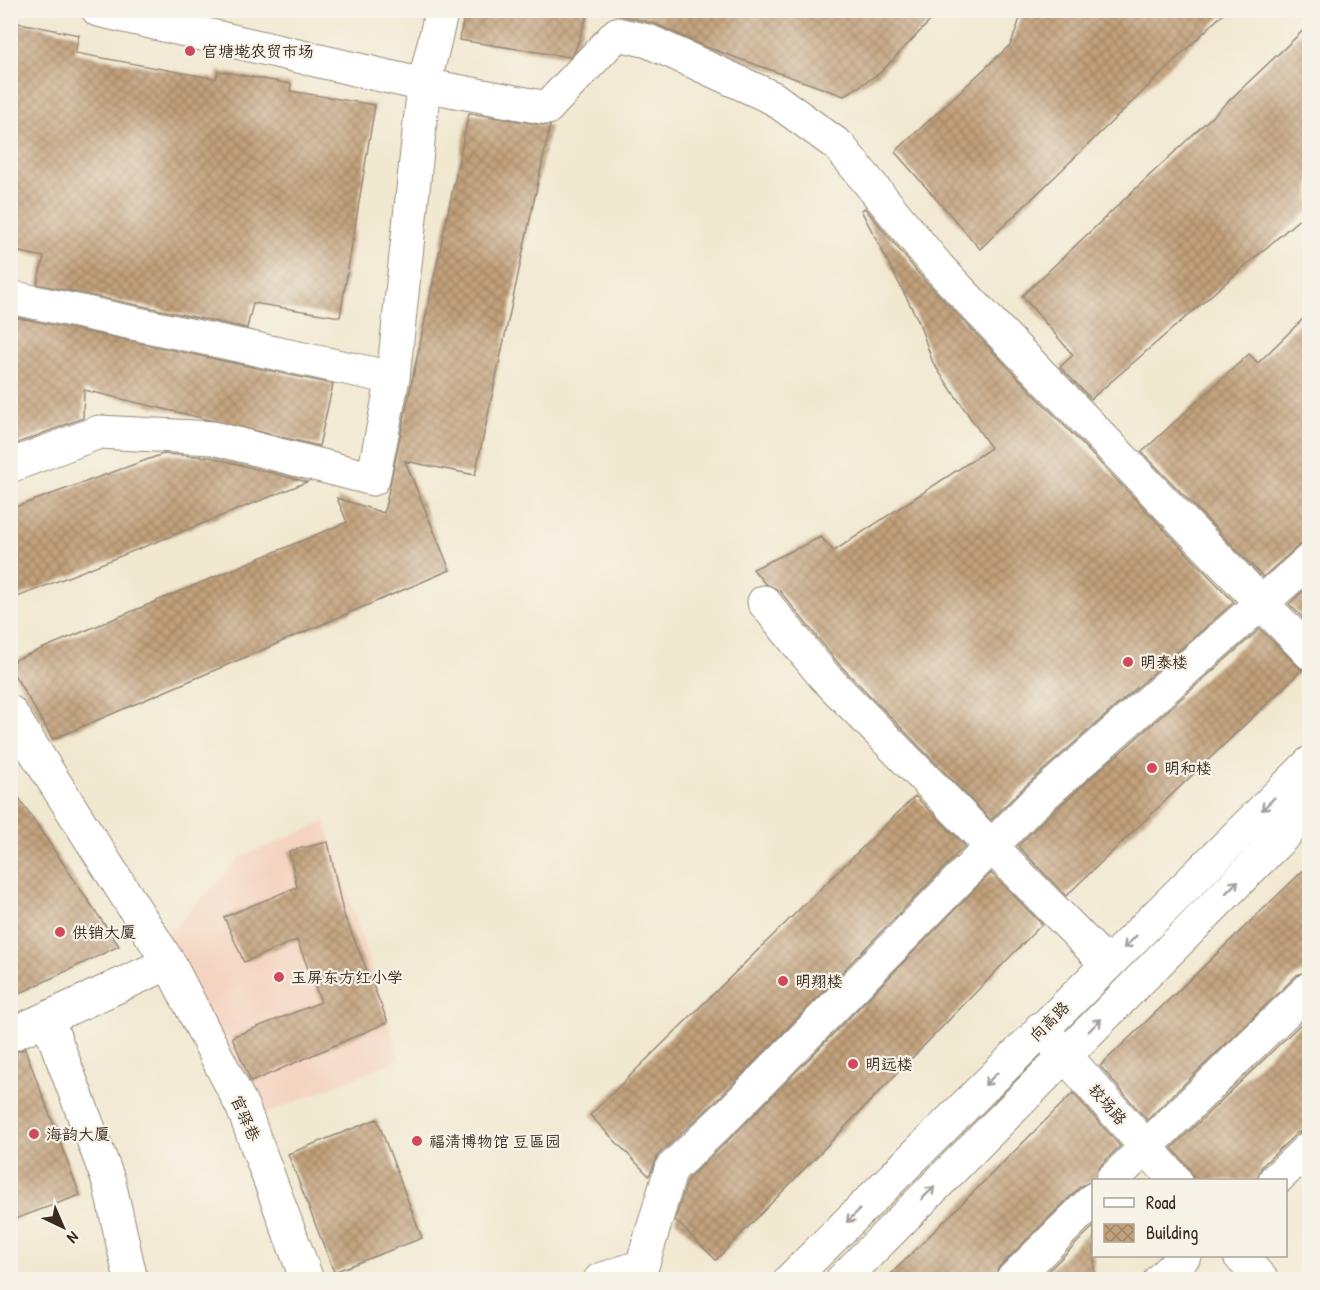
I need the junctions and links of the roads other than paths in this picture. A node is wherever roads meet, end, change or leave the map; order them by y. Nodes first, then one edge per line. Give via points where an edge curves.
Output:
1 (98, 10) edge
2 (442, 10) edge
3 (424, 85) junction
4 (10, 297) edge
5 (393, 378) junction
6 (10, 466) edge
7 (1310, 560) edge
8 (1260, 601) junction
9 (764, 602) dead end
10 (1310, 653) edge
11 (10, 712) edge
12 (1310, 763) edge
13 (1310, 809) edge
14 (992, 846) junction
15 (169, 963) junction
16 (1107, 964) junction
17 (1310, 988) edge
18 (47, 1018) junction
19 (1041, 1028) junction
20 (10, 1035) edge
21 (1146, 1147) junction
22 (1310, 1147) edge
23 (1113, 1179) edge
24 (1174, 1179) edge
25 (1276, 1179) edge
26 (1092, 1201) edge
27 (1183, 1257) edge
28 (1241, 1257) edge
29 (653, 1273) edge
30 (130, 1280) edge
31 (307, 1280) edge
32 (600, 1280) edge
33 (790, 1280) edge
34 (842, 1280) edge
35 (1012, 1280) edge
36 (1160, 1280) edge
37 (1262, 1280) edge

1 - 3 street
2 - 3 street
3 - 5 street
3 - 8 street via 547,108 617,34 648,41 773,98 839,146 938,267
4 - 5 street
5 - 6 street via 373,479 213,438 99,432
7 - 8 street
8 - 10 street
8 - 14 street via 1033,804
9 - 14 street via 824,676
11 - 15 street, 官驿巷
12 -> 16 street, 向高路
34 -> 13 street
14 - 16 street
14 - 29 street via 671,1169
15 - 18 street
15 - 31 street, 官驿巷 via 243,1108
16 - 19 street, 向高路
17 - 21 street
18 - 20 street
18 - 30 street via 109,1182
19 - 21 street, 较场路
19 -> 33 street, 向高路
21 - 23 street
21 - 24 street, 较场路
22 - 25 street
26 - 35 street
27 - 36 street
28 - 37 street
29 - 32 street

